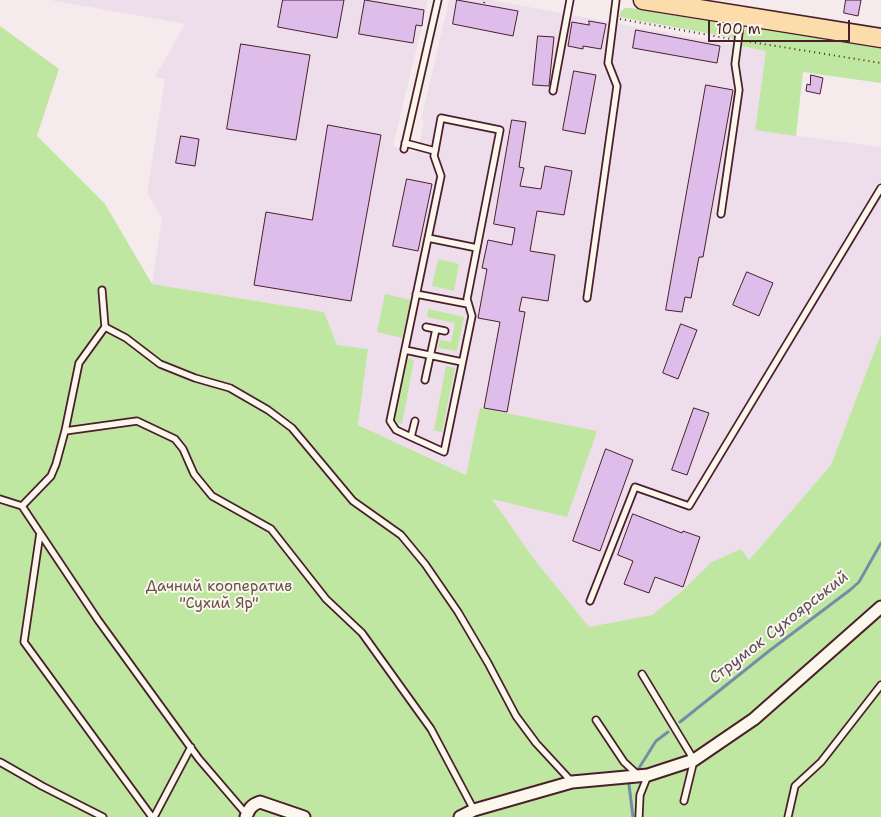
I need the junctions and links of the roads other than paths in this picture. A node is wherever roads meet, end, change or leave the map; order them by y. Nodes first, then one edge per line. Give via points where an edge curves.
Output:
1 (438, 0) edge
2 (570, 0) edge
3 (616, 0) edge
4 (643, 0) edge
5 (741, 17) junction
6 (881, 38) edge
7 (553, 91) dead end
8 (435, 151) junction
9 (881, 188) edge
10 (721, 214) dead end
11 (428, 238) junction
12 (477, 248) junction
13 (102, 290) dead end
14 (416, 294) junction
15 (587, 298) dead end
16 (468, 304) junction
17 (105, 327) junction
18 (426, 327) dead end
19 (436, 329) junction
20 (445, 331) dead end
21 (404, 350) junction
22 (431, 356) junction
23 (462, 362) junction
24 (425, 380) dead end
25 (415, 421) dead end
26 (65, 431) junction
27 (412, 437) junction
28 (0, 499) edge
29 (22, 506) junction
30 (40, 533) junction
31 (590, 601) dead end
32 (881, 607) edge
33 (642, 674) dead end
34 (881, 685) edge
35 (596, 720) dead end
36 (191, 748) junction
37 (694, 760) junction
38 (0, 762) edge
39 (644, 776) junction
40 (572, 782) junction
41 (684, 801) dead end
42 (474, 810) junction
43 (246, 816) edge
44 (102, 817) edge
45 (153, 817) edge
46 (304, 817) edge
47 (460, 817) edge
48 (639, 817) edge
49 (788, 817) edge

1 - 8 lane via 405,146
2 - 7 lane
3 - 15 lane via 608,63 617,86
4 - 5 main road
5 - 6 main road
5 - 10 lane via 735,64 739,90
8 - 11 lane via 441,176
8 - 12 lane via 441,118 500,130
9 - 31 lane via 689,506 635,487
11 - 12 lane
11 - 14 lane
12 - 16 lane via 466,299
13 - 17 lane
14 - 16 lane
14 - 21 lane
16 - 23 lane via 472,316
17 - 26 lane via 79,363
17 - 40 lane via 126,338 160,364 230,388 292,428 353,501 401,535 426,564 458,612 516,716 536,744
18 - 19 lane
19 - 20 lane
19 - 22 lane
21 - 22 lane
21 - 27 lane via 390,421 396,430
22 - 23 lane
22 - 24 lane
23 - 27 lane via 444,452
25 - 27 lane
26 - 29 lane via 51,476
26 - 42 lane via 136,422 175,439 194,474 212,496 271,529 326,599 362,634 431,729
28 - 29 lane
29 - 30 lane
30 - 36 lane via 98,620
30 - 45 lane via 24,642
32 - 37 street via 754,718
33 - 37 lane
34 - 49 lane via 821,762 795,786
35 - 39 lane via 624,762
36 - 43 lane
36 - 45 lane
37 - 39 street
37 - 41 lane
38 - 44 lane
39 - 40 street
39 - 48 lane
40 - 42 street
42 - 47 street
43 - 46 street via 250,808 260,802

